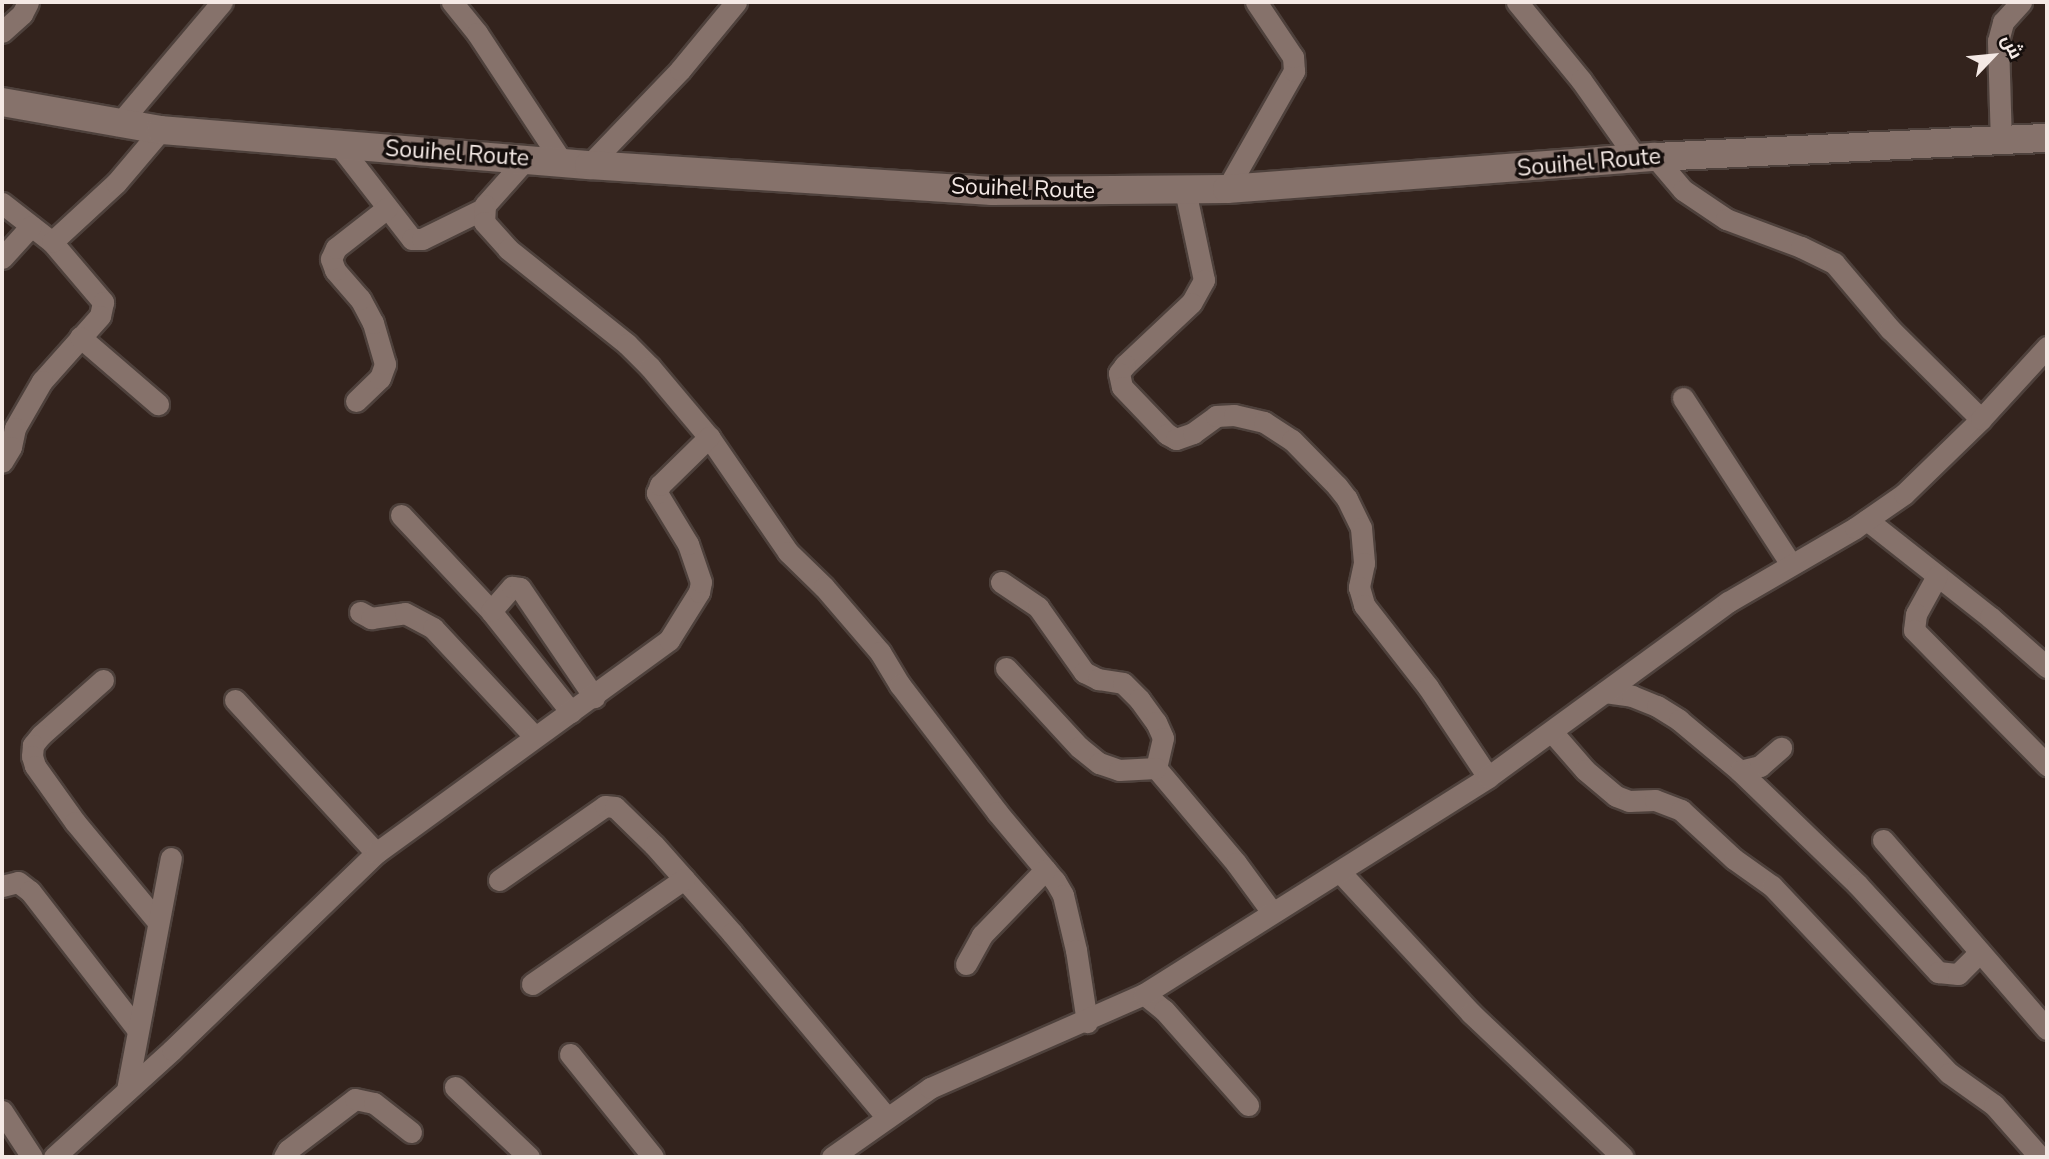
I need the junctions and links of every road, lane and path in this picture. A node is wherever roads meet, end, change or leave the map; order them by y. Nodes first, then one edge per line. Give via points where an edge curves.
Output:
1 (28, 2) edge
2 (222, 2) edge
3 (452, 2) edge
4 (736, 2) edge
5 (1256, 2) edge
6 (2021, 2) edge
7 (1527, 6) edge
8 (2, 32) edge
9 (2, 102) edge
10 (118, 125) junction
11 (161, 130) junction
12 (2047, 138) edge
13 (2001, 143) junction
14 (339, 145) junction
15 (1646, 158) junction
16 (526, 159) junction
17 (576, 163) junction
18 (1227, 189) junction
19 (1185, 190) junction
20 (2, 203) edge
21 (387, 208) junction
22 (483, 209) junction
23 (31, 226) junction
24 (52, 242) junction
25 (2, 258) edge
26 (80, 337) junction
27 (2047, 347) edge
28 (1683, 398) dead end
29 (356, 401) dead end
30 (158, 404) dead end
31 (1981, 419) junction
32 (709, 437) junction
33 (2, 462) edge
34 (401, 515) dead end
35 (1867, 520) junction
36 (1791, 564) junction
37 (1937, 576) junction
38 (1001, 582) dead end
39 (491, 611) junction
40 (360, 612) dead end
41 (2047, 667) edge
42 (1006, 668) dead end
43 (103, 680) dead end
44 (1605, 692) junction
45 (594, 697) junction
46 (234, 700) dead end
47 (570, 712) junction
48 (1552, 732) junction
49 (534, 736) junction
50 (1781, 748) dead end
51 (2047, 765) edge
52 (1156, 768) junction
53 (1740, 771) junction
54 (1488, 777) junction
55 (1884, 840) dead end
56 (376, 853) junction
57 (171, 858) dead end
58 (1045, 870) junction
59 (1340, 872) junction
60 (684, 879) junction
61 (499, 880) dead end
62 (2, 886) edge
63 (1272, 912) junction
64 (158, 922) junction
65 (1980, 952) junction
66 (966, 964) dead end
67 (532, 984) dead end
68 (1143, 994) junction
69 (1087, 1022) junction
70 (137, 1029) junction
71 (2047, 1029) edge
72 (570, 1054) dead end
73 (134, 1084) junction
74 (455, 1087) dead end
75 (1248, 1105) dead end
76 (2, 1111) edge
77 (887, 1118) junction
78 (411, 1132) dead end
79 (32, 1157) edge
80 (54, 1157) edge
81 (284, 1157) edge
82 (529, 1157) edge
83 (653, 1157) edge
84 (832, 1157) edge
85 (1623, 1157) edge
86 (2040, 1157) edge

1 - 8 street
2 - 10 street
3 - 17 street
4 - 17 street via 680,71
5 - 18 street via 1293,57 1294,71
6 - 13 street via 2003,22 1998,41
7 - 15 street
9 - 10 main road, Souihel Route
10 - 11 main road, Souihel Route
11 - 14 main road, Souihel Route
11 - 24 street via 116,183
12 - 13 main road, Souihel Route
13 - 15 main road, Souihel Route
14 - 16 main road, Souihel Route
14 - 21 street
15 - 18 main road, Souihel Route
15 - 31 street via 1726,219 1834,263 1890,329
16 - 17 main road, Souihel Route
16 - 22 street
17 - 19 main road, Souihel Route via 992,191
18 - 19 main road, Souihel Route
19 - 54 street via 1204,280 1191,303 1125,365 1119,373 1122,387 1176,439 1216,416 1264,422 1292,440 1337,486 1360,528 1364,563 1359,587 1364,605 1428,687
20 - 23 street
21 - 22 street via 406,233 418,240
21 - 29 street via 337,248 331,259 373,323 386,364 380,378
22 - 32 street via 484,222 508,249 627,344
23 - 24 street
23 - 25 street
24 - 26 street via 103,302 100,316
26 - 30 street
26 - 33 street via 29,402
27 - 31 street
28 - 36 street
31 - 35 street via 1904,494
32 - 45 street via 657,493 688,544 701,582 699,592 669,640
32 - 58 street via 788,552 880,652 900,685
34 - 39 street
35 - 36 street
35 - 37 street
36 - 44 street via 1728,602
37 - 41 street
37 - 51 street via 1916,614 1914,630
38 - 52 street via 1038,607 1084,672 1123,683 1139,699 1163,738
39 - 45 street via 512,587 520,588
39 - 47 street
40 - 49 street via 371,618 405,613 433,628
42 - 52 street via 1099,763 1119,770
43 - 64 street via 41,735 32,756 75,822
44 - 48 street
44 - 53 street via 1657,706
45 - 47 street
46 - 56 street
47 - 49 street
48 - 54 street
48 - 86 street via 1585,770 1616,796 1629,801 1656,800 1681,810 1734,859 1772,886 1949,1073 1994,1105
49 - 56 street
50 - 53 street via 1760,766
52 - 63 street
53 - 65 street via 1857,884 1938,972 1958,974
54 - 59 street
55 - 65 street
56 - 73 street
57 - 64 street
58 - 66 street via 982,935
58 - 69 street via 1063,895
59 - 63 street
59 - 85 street via 1471,1013
60 - 61 street via 610,806
60 - 67 street
60 - 77 street
62 - 70 street via 18,882 30,891
63 - 68 street
64 - 70 street
65 - 71 street
68 - 69 street
68 - 75 street via 1164,1010
69 - 77 street via 930,1088
70 - 73 street
72 - 83 street
73 - 80 street
74 - 82 street
76 - 79 street
77 - 84 street
78 - 81 street via 374,1103 355,1099

